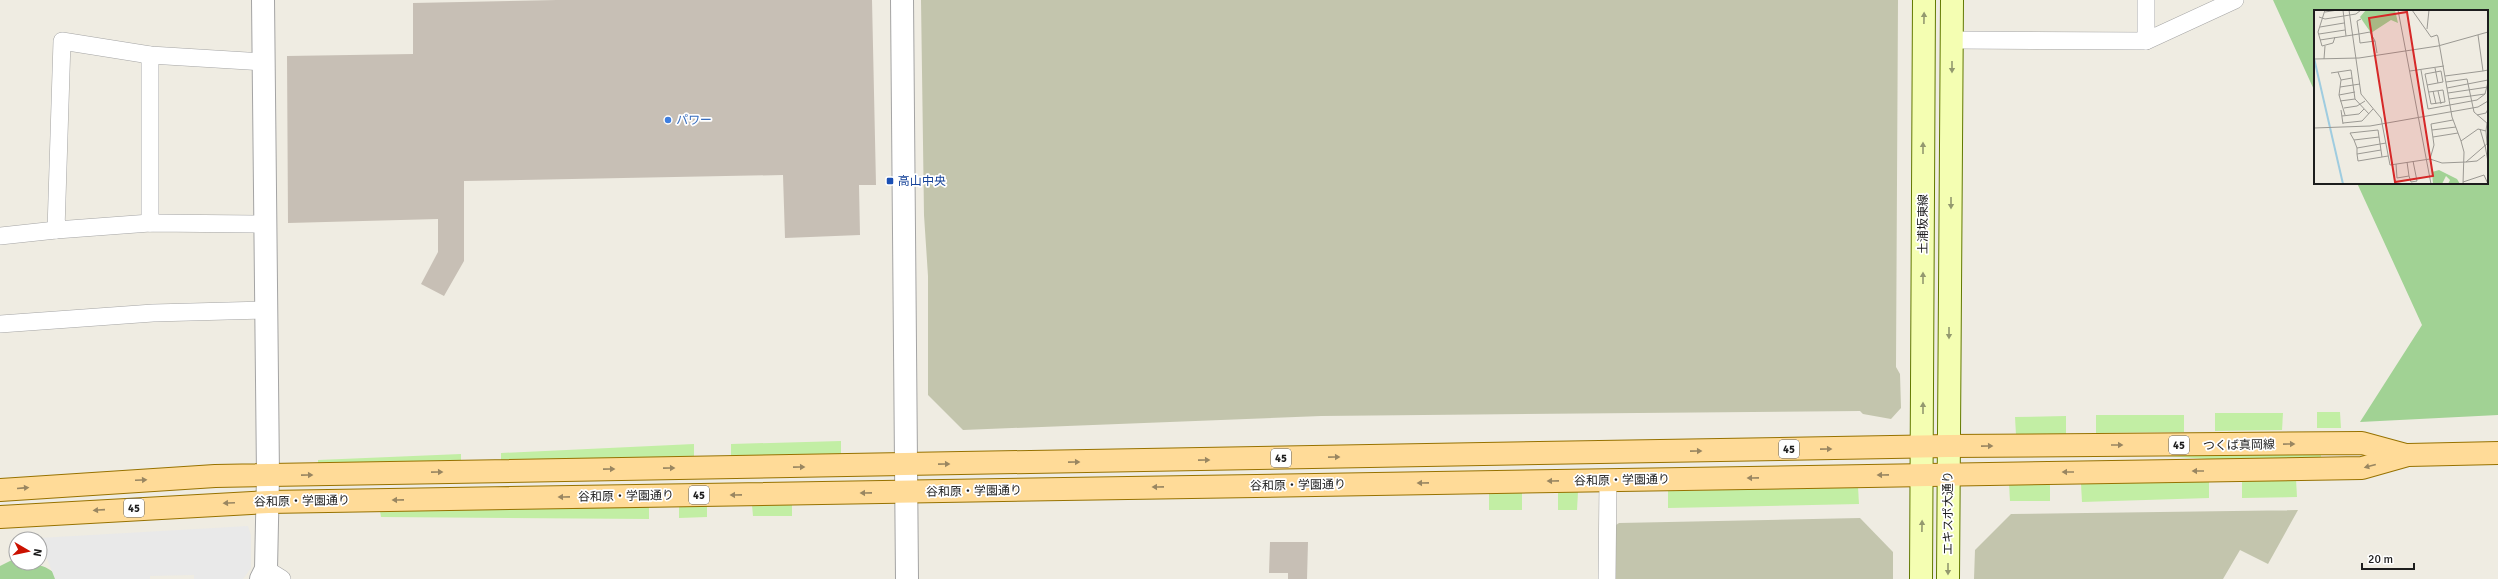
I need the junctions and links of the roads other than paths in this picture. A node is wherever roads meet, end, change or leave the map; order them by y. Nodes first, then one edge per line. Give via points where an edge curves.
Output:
1 (263, 0) edge
2 (902, 0) edge
3 (1924, 0) edge
4 (1952, 0) edge
5 (2146, 0) edge
6 (2234, 0) edge
7 (1952, 40) junction
8 (2146, 41) junction
9 (150, 55) junction
10 (264, 62) junction
11 (150, 223) junction
12 (266, 224) junction
13 (56, 230) junction
14 (0, 236) edge
15 (267, 310) junction
16 (0, 324) edge
17 (1948, 446) junction
18 (1922, 447) junction
19 (2498, 453) edge
20 (2408, 455) junction
21 (905, 465) junction
22 (1922, 474) junction
23 (1948, 474) junction
24 (268, 476) junction
25 (1608, 481) junction
26 (0, 490) edge
27 (905, 492) junction
28 (268, 502) junction
29 (0, 517) edge
30 (270, 576) edge
31 (907, 579) edge
32 (1607, 579) edge
33 (1921, 579) edge
34 (1948, 579) edge

1 - 10 street
2 - 21 street
18 -> 3 main road, 土浦坂東線
4 - 7 main road
5 - 8 street
6 - 8 street
7 - 8 street
7 -> 17 main road
9 - 10 street
9 - 11 street
9 - 13 street via 62,41
10 - 12 street
11 - 12 street
11 - 13 street
12 - 15 street
13 - 14 street
15 - 16 street via 153,313
15 - 24 street
17 - 18 main road, 45
17 -> 20 main road, つくば真岡線 / 45 via 2362,443
17 - 23 main road, エキスポ大通り
21 -> 18 main road, 45
18 - 22 main road
19 - 20 main road, つくば真岡線 / 45
20 -> 23 main road, つくば真岡線 / 45 via 2362,468
24 -> 21 main road, 45
21 - 27 street
22 - 23 main road, 谷和原・学園通り / 45
22 -> 25 main road, 谷和原・学園通り / 45
33 -> 22 main road
23 -> 34 main road, エキスポ大通り
26 -> 24 main road, 45 via 137,480
24 - 28 street
25 -> 27 main road, 谷和原・学園通り / 45
25 - 32 street
27 -> 28 main road, 谷和原・学園通り / 45
27 - 31 street
28 -> 29 main road, 谷和原・学園通り / 45
28 - 30 street

